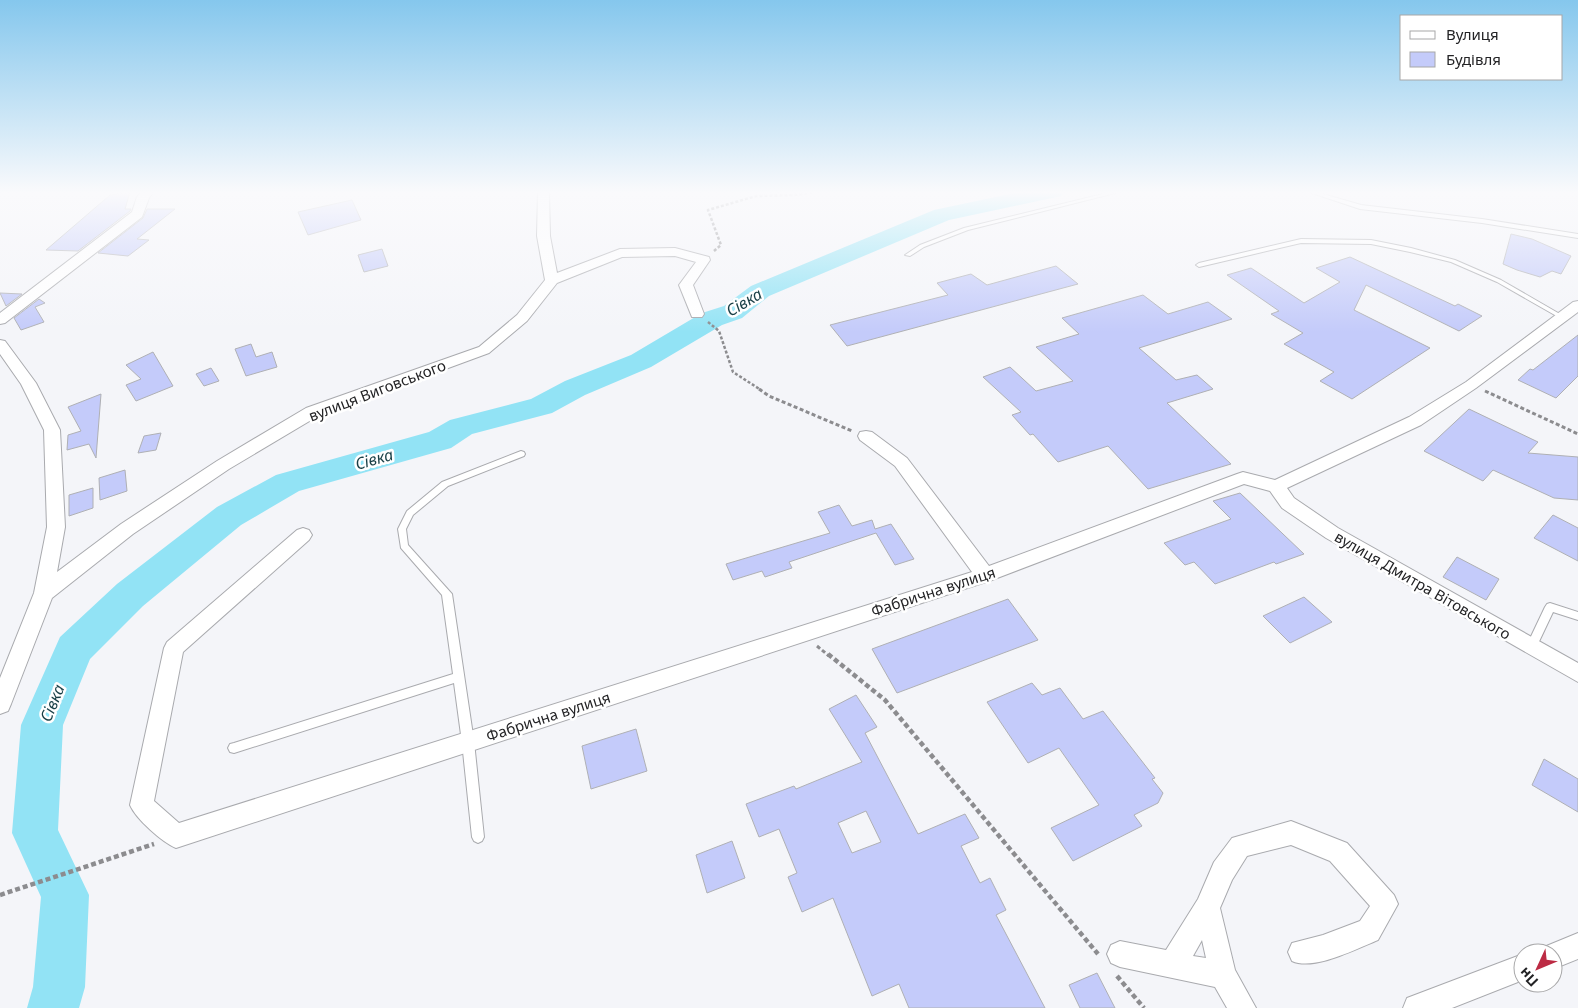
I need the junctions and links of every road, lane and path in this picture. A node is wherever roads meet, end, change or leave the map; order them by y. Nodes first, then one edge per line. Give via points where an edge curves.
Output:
1 (106, 238) edge
2 (543, 238) edge
3 (718, 238) edge
4 (943, 238) edge
5 (908, 255) dead end
6 (704, 260) junction
7 (1199, 265) dead end
8 (552, 280) junction
9 (1578, 305) edge
10 (697, 314) dead end
11 (1562, 317) junction
12 (0, 319) edge
13 (719, 331) dead end
14 (0, 344) edge
15 (1471, 385) junction
16 (1578, 434) edge
17 (866, 436) joint
18 (521, 454) dead end
19 (1276, 486) junction
20 (304, 536) dead end
21 (985, 575) junction
22 (44, 593) junction
23 (1578, 616) edge
24 (802, 634) junction
25 (1531, 647) junction
26 (1578, 673) edge
27 (458, 677) junction
28 (0, 704) edge
29 (468, 742) junction
30 (234, 748) dead end
31 (176, 836) junction
32 (478, 837) dead end
33 (0, 895) edge
34 (1207, 908) junction
35 (1578, 946) edge
36 (1301, 952) dead end
37 (1563, 952) edge
38 (1111, 960) junction
39 (1172, 965) junction
40 (1513, 971) edge
41 (1223, 975) junction
42 (1144, 1008) edge
43 (1242, 1008) edge
44 (1417, 1008) edge

1 - 12 street
2 - 8 street
3 - 6 path via 721,245
4 - 5 lane
6 - 8 street via 675,252 620,253
6 - 10 street via 686,285
7 - 11 lane via 1301,241 1371,242 1453,261 1499,281
8 - 22 street, вулиця Виговського via 522,318 484,350 312,412 222,465 127,529
9 - 11 street
11 - 15 street
13 - 17 path via 733,372 769,396
14 - 22 street via 28,383 52,430 56,527
15 - 16 path
15 - 19 street via 1415,421
17 - 21 street via 901,462
18 - 27 lane via 445,484 410,513 402,529 404,546 447,594
19 - 21 street, Фабрична вулиця via 1243,478
19 - 25 street, вулиця Дмитра Вітовського via 1288,503 1332,532
20 - 31 street via 174,648 142,806
21 - 24 street, Фабрична вулиця
22 - 28 street
23 - 25 lane via 1550,607
24 - 29 street, Фабрична вулиця
24 - 38 path via 885,700
25 - 26 street, вулиця Дмитра Вітовського
27 - 29 lane
27 - 30 lane
29 - 31 street, Фабрична вулиця
29 - 32 lane
31 - 33 path
34 - 36 street via 1223,871 1240,846 1291,832 1338,852 1385,904 1369,931 1323,948
34 - 39 street
34 - 41 street
35 - 37 street
38 - 39 street
38 - 42 path
39 - 41 street
40 - 44 street
41 - 43 street

